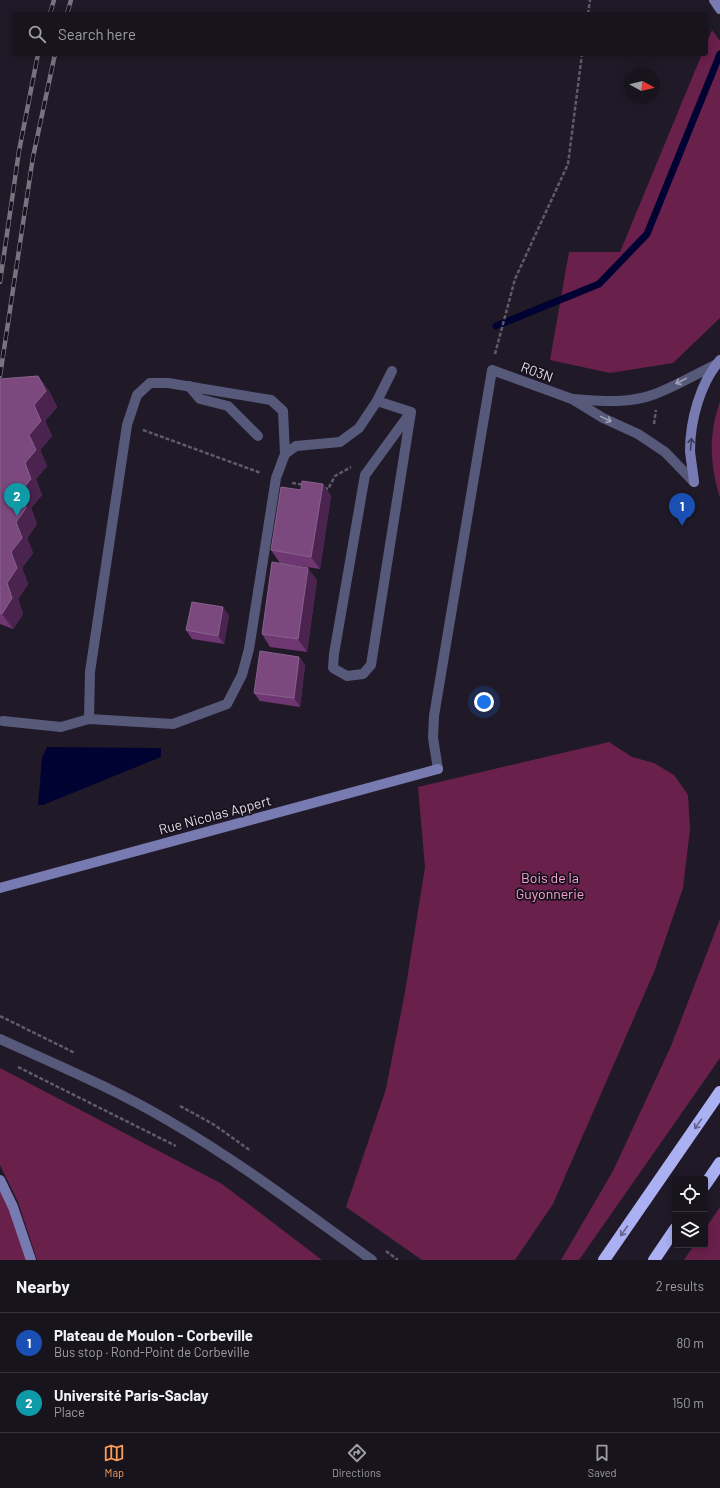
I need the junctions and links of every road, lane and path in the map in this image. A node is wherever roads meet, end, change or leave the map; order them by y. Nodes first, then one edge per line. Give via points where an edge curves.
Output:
1 (590, 0) edge
2 (714, 0) edge
3 (720, 9) edge
4 (588, 12) edge
5 (582, 56) edge
6 (718, 362) edge
7 (492, 370) junction
8 (392, 371) dead end
9 (189, 386) junction
10 (572, 399) junction
11 (377, 401) junction
12 (411, 412) junction
13 (258, 436) dead end
14 (285, 454) junction
15 (89, 719) junction
16 (3, 721) dead end
17 (0, 888) edge
18 (0, 1039) edge
19 (14, 1065) dead end
20 (720, 1092) edge
21 (182, 1150) dead end
22 (720, 1163) edge
23 (0, 1180) edge
24 (708, 1181) edge
25 (672, 1233) edge
26 (31, 1260) edge
27 (372, 1260) edge
28 (604, 1260) edge
29 (654, 1260) edge

1 - 4 path
2 - 3 street
5 - 7 path via 568,164 515,279
6 -> 10 street via 655,394 640,398 614,402
10 -> 6 street via 603,418 648,440 665,452 694,482 690,452 693,421 702,391
7 - 10 street, R03N
7 - 17 street, Rue Nicolas Appert via 434,716 433,738 438,769
8 - 11 street
9 - 13 street via 200,399 228,406
9 - 14 street via 271,400 283,411
9 - 15 street via 150,383 137,395 127,425 90,672
11 - 12 street
11 - 14 street via 359,428 340,442 296,446
12 - 12 street via 371,664 363,674 347,676 333,668 334,654 365,476
14 - 15 street via 276,478 249,649 242,675 226,704 172,724
15 - 16 street via 61,727
18 - 27 street via 113,1091 169,1121 238,1164
19 - 21 path
20 -> 28 highway
22 - 24 highway
23 - 26 street via 13,1207
25 - 29 highway

